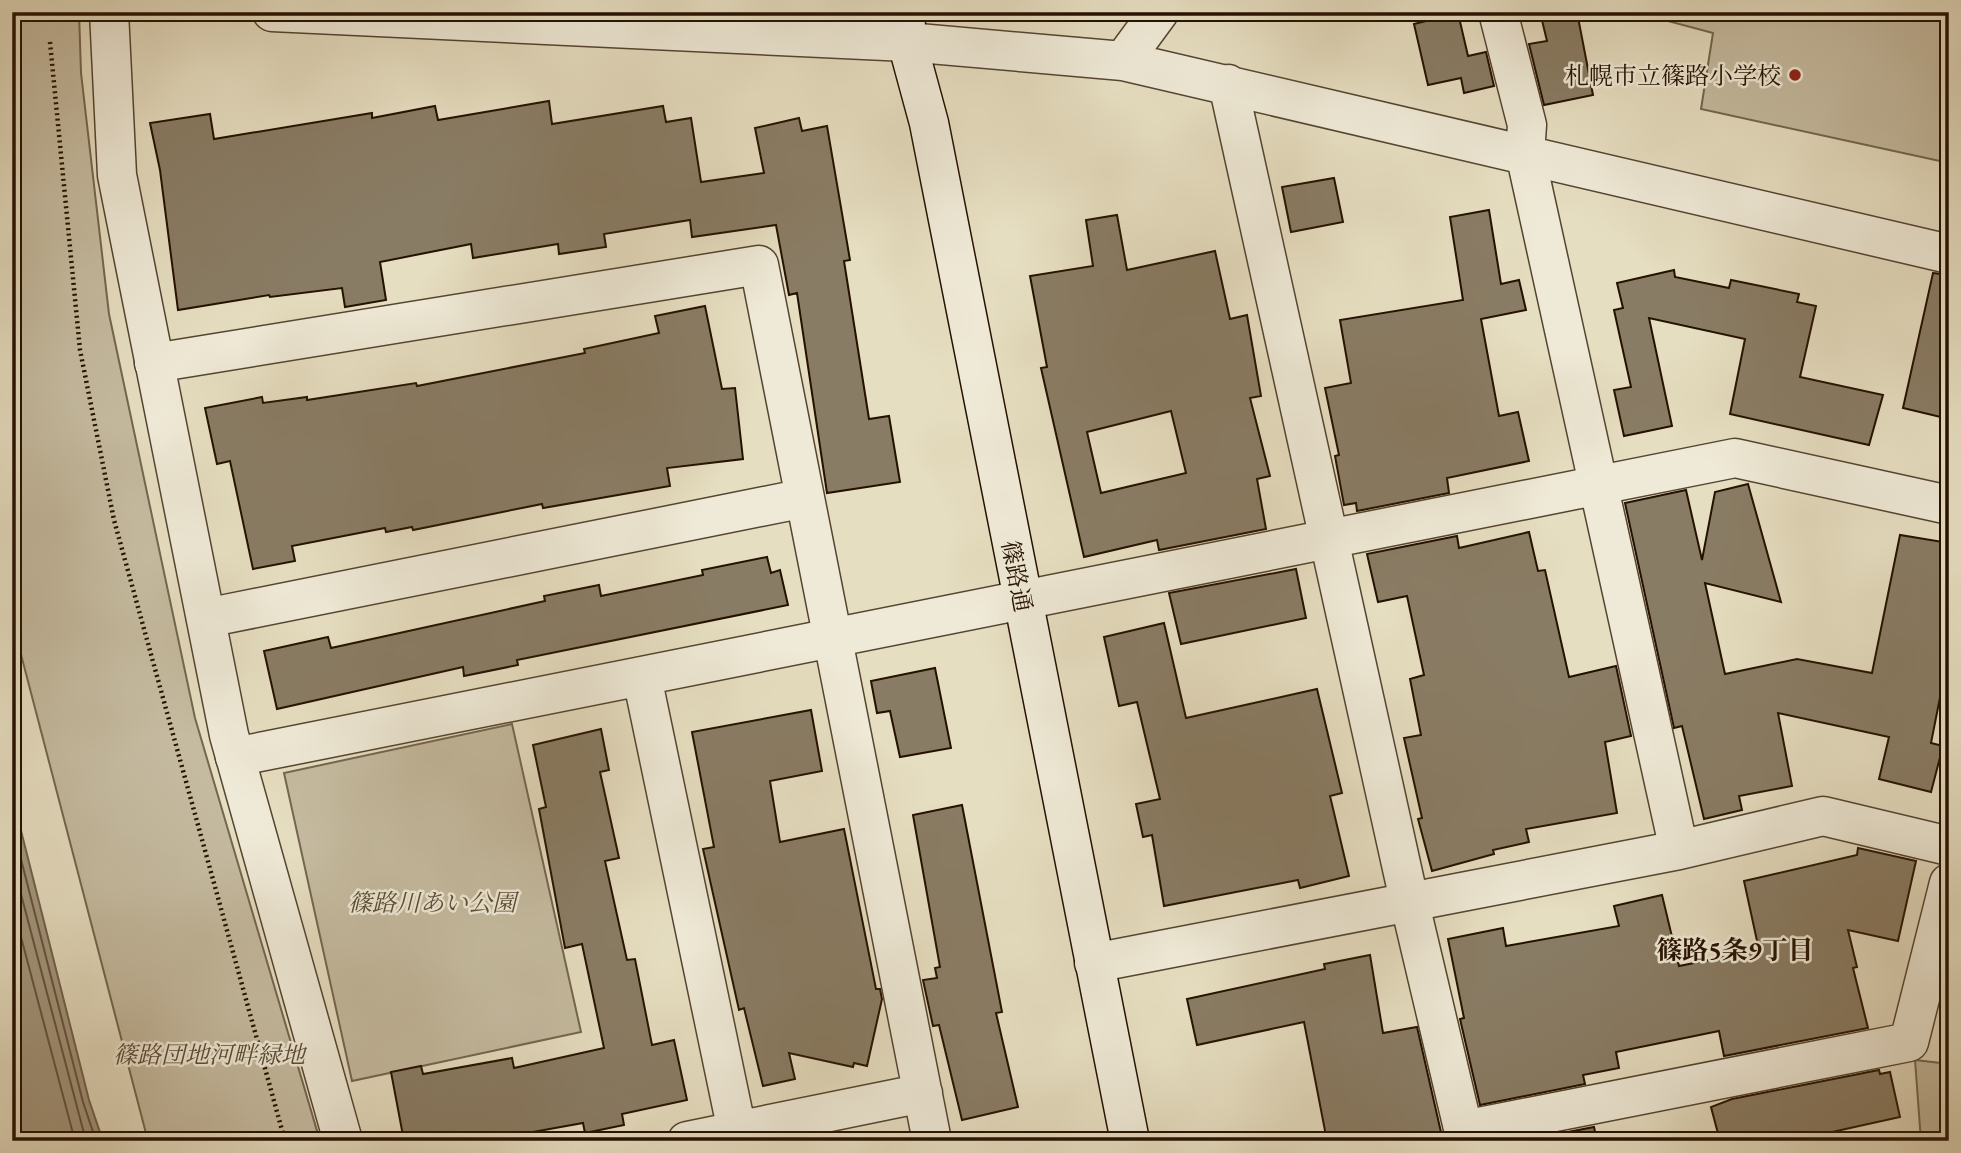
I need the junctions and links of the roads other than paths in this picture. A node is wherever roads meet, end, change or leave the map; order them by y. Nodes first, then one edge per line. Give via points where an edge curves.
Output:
1 (109, 12) edge
2 (272, 12) edge
3 (1159, 12) edge
4 (1498, 12) edge
5 (906, 27) edge
6 (1123, 61) junction
7 (1228, 84) junction
8 (1525, 153) junction
9 (1949, 254) edge
10 (154, 363) junction
11 (1600, 485) junction
12 (805, 498) junction
13 (1949, 505) edge
14 (1329, 539) junction
15 (1022, 599) junction
16 (206, 618) junction
17 (833, 639) junction
18 (642, 677) junction
19 (235, 757) junction
20 (1949, 846) edge
21 (1679, 850) junction
22 (1949, 883) edge
23 (1409, 900) junction
24 (1094, 963) junction
25 (923, 1093) junction
26 (737, 1131) junction
27 (1465, 1135) edge
28 (343, 1141) edge
29 (687, 1141) edge
30 (932, 1141) edge
31 (1130, 1141) edge

1 - 10 street via 117,175
2 - 5 street
3 - 6 street
4 - 8 street via 1527,125
5 - 6 street
5 - 15 street, 篠路通
6 - 7 street
7 - 8 street
7 - 14 street
8 - 9 street
8 - 11 street
10 - 12 street via 759,265
10 - 16 street
11 - 13 street via 1735,458
11 - 14 street
11 - 21 street
12 - 16 street
12 - 17 street
14 - 15 street
14 - 23 street
15 - 17 street
15 - 24 street, 篠路通
16 - 19 street
17 - 18 street
17 - 25 street
18 - 19 street
18 - 26 street
19 - 28 street
20 - 21 street via 1823,816
21 - 23 street
22 - 27 street via 1909,1042
23 - 24 street
23 - 27 street
24 - 31 street, 篠路通
25 - 26 street
25 - 30 street
26 - 29 street

